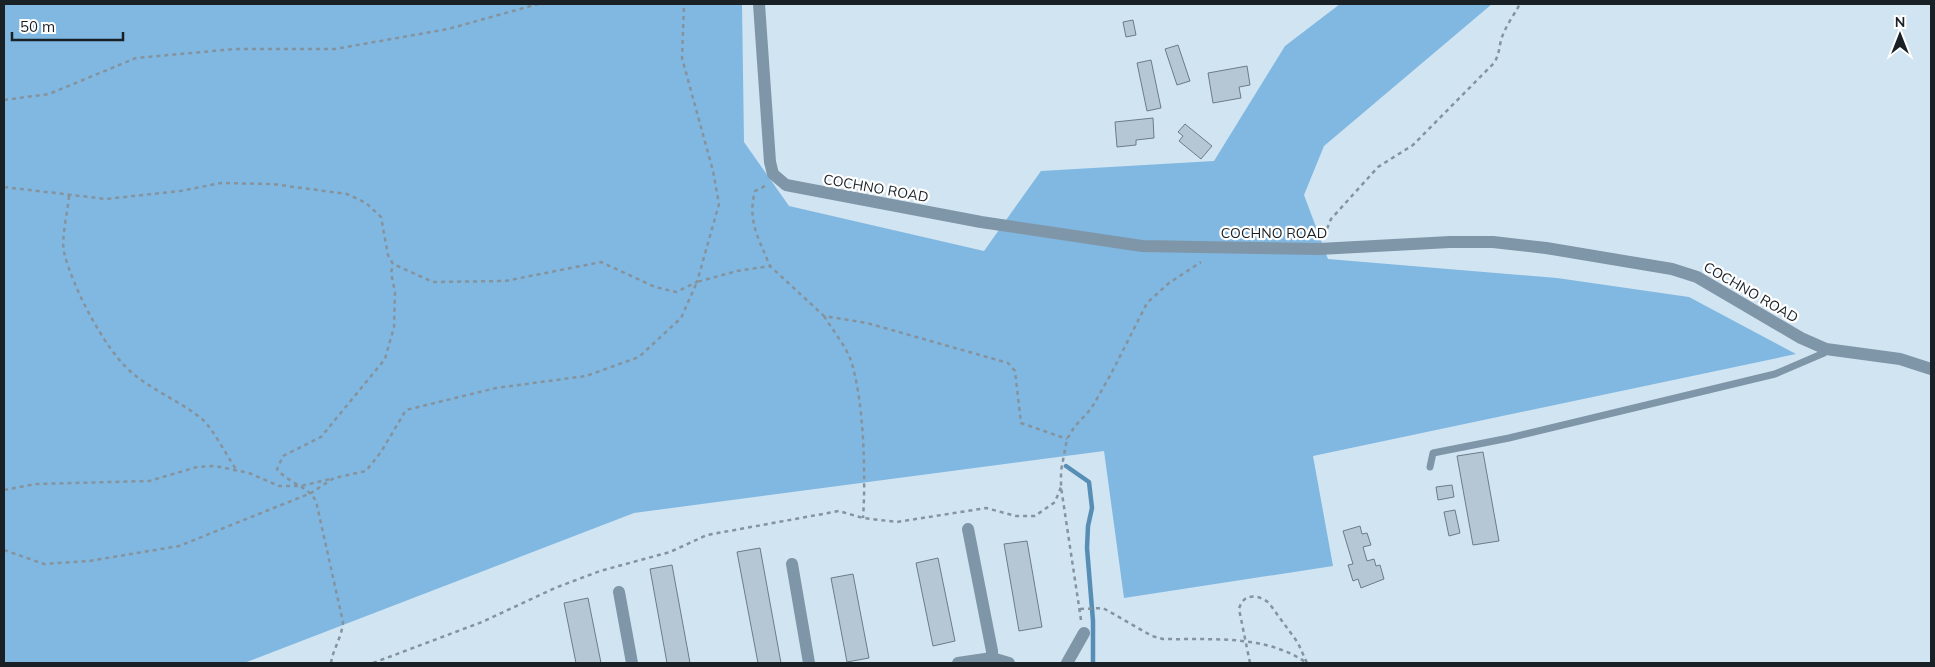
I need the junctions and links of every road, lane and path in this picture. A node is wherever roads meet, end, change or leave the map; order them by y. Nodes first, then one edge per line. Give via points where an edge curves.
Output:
1 (538, 4) edge
2 (684, 4) edge
3 (760, 4) edge
4 (1520, 4) edge
5 (4, 100) edge
6 (777, 178) junction
7 (4, 187) edge
8 (69, 196) junction
9 (1218, 248) junction
10 (1319, 249) junction
11 (393, 264) junction
12 (770, 266) junction
13 (697, 282) junction
14 (824, 316) junction
15 (1826, 349) junction
16 (1931, 369) edge
17 (1067, 440) junction
18 (1430, 466) dead end
19 (236, 469) junction
20 (334, 478) junction
21 (301, 486) junction
22 (1061, 487) junction
23 (4, 490) edge
24 (311, 493) junction
25 (863, 518) junction
26 (968, 529) dead end
27 (4, 550) edge
28 (792, 564) dead end
29 (619, 592) dead end
30 (1080, 609) junction
31 (1084, 633) joint
32 (1246, 640) junction
33 (992, 658) junction
34 (331, 663) edge
35 (373, 663) edge
36 (632, 663) edge
37 (809, 663) edge
38 (958, 663) edge
39 (1009, 663) edge
40 (1067, 663) edge
41 (1250, 663) edge
42 (1307, 663) edge

1 - 5 path via 448,29 335,49 235,49 136,58 49,94
2 - 13 path via 682,58 719,204
3 - 6 street via 767,140
4 - 10 path via 1506,28 1494,63 1413,145 1378,167 1331,219
6 - 9 street, COCHNO ROAD via 802,190 1114,243
6 - 12 path via 755,191 750,208
7 - 8 path
8 - 11 path via 106,199 220,183 272,184 347,194 366,203 381,217 388,255
8 - 19 path via 64,250 82,301 114,354 130,371 202,419
9 - 10 street, COCHNO ROAD
9 - 17 path via 1146,303 1091,409 1074,426
10 - 15 street, COCHNO ROAD via 1493,242 1672,269 1697,277 1801,338
11 - 13 path via 433,282 505,281 601,262 655,287 676,292
11 - 21 path via 394,327 385,359 321,437 282,456 278,462 282,475
12 - 13 path
12 - 14 path
13 - 20 path via 682,318 639,357 586,376 496,388 406,410 366,471
14 - 17 path via 867,323 1008,363 1014,371 1021,422
14 - 25 path via 850,357 858,398 866,488
15 - 16 street, COCHNO ROAD via 1900,359
15 - 18 lane via 1824,353 1775,374 1433,453
17 - 22 path
19 - 21 path via 279,486
19 - 23 path via 196,467 149,481 36,484
20 - 21 path
20 - 24 path
21 - 24 path
22 - 25 path via 1055,502 1035,516 1016,516 986,508 897,522
22 - 30 path
24 - 27 path via 179,546 44,564
24 - 34 path via 316,501 341,614 342,630 333,649
25 - 35 path via 839,511 707,535 670,552 600,571 555,588 482,622
26 - 33 street
28 - 37 street
29 - 36 street
30 - 31 path
30 - 32 path via 1103,608 1163,639
31 - 40 street
32 - 41 path
32 - 42 path via 1289,651
32 - 42 path via 1240,620 1241,602 1247,597 1263,598 1298,643
33 - 38 street
33 - 39 street

